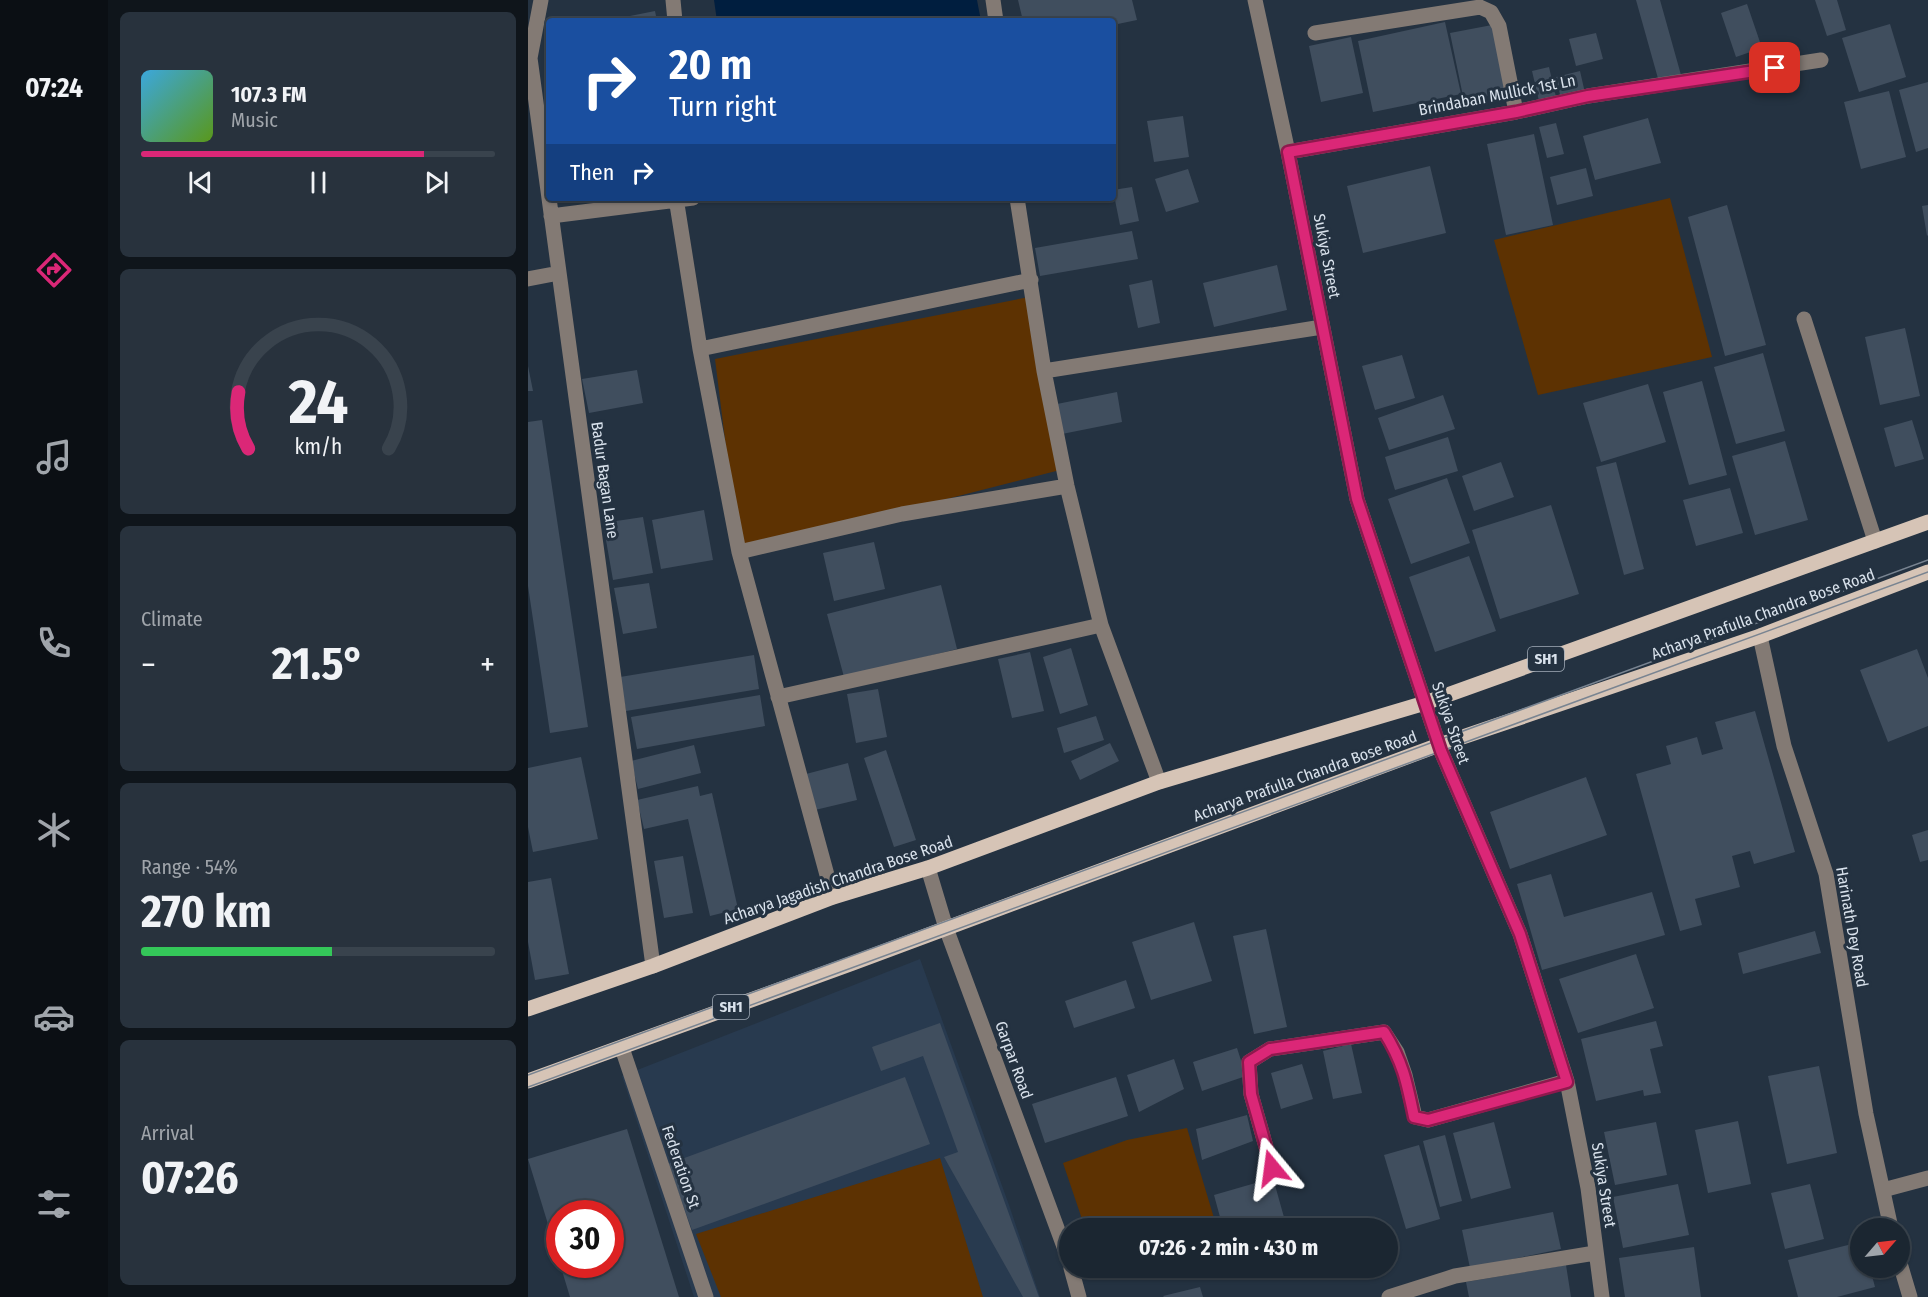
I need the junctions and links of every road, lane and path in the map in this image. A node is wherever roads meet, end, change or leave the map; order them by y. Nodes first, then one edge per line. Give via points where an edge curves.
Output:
1 (541, 0) edge
2 (673, 0) edge
3 (993, 0) edge
4 (1255, 0) edge
5 (675, 18) edge
6 (996, 18) edge
7 (1315, 33) dead end
8 (529, 58) edge
9 (1821, 60) dead end
10 (1516, 112) junction
11 (1288, 152) junction
12 (546, 180) edge
13 (549, 201) edge
14 (668, 201) edge
15 (676, 201) edge
16 (1018, 201) edge
17 (551, 216) junction
18 (559, 273) junction
19 (528, 279) edge
20 (1031, 280) junction
21 (1804, 319) dead end
22 (1322, 327) junction
23 (700, 349) junction
24 (1044, 371) junction
25 (1067, 486) junction
26 (1928, 522) edge
27 (1875, 541) junction
28 (739, 552) junction
29 (1928, 573) edge
30 (1101, 625) junction
31 (1760, 636) junction
32 (778, 697) junction
33 (1425, 703) junction
34 (1439, 745) junction
35 (1159, 782) junction
36 (928, 868) junction
37 (833, 897) junction
38 (940, 931) junction
39 (653, 966) junction
40 (528, 1009) edge
41 (622, 1048) junction
42 (528, 1081) edge
43 (1567, 1082) junction
44 (1272, 1168) dead end
45 (1928, 1178) edge
46 (1883, 1190) junction
47 (1889, 1218) edge
48 (1059, 1237) edge
49 (1595, 1253) junction
50 (1074, 1278) edge
51 (1904, 1278) edge
52 (706, 1297) edge
53 (1079, 1297) edge
54 (1389, 1297) edge
55 (1602, 1297) edge
56 (1910, 1297) edge

1 - 8 street, Badur Bagan Lane
2 - 5 street
3 - 6 street
4 - 11 street, Sukiya Street
7 - 10 street via 1480,7 1491,12 1499,26
8 - 12 street, Badur Bagan Lane
9 - 10 street, Brindaban Mullick 1st Ln via 1588,96
10 - 11 street, Brindaban Mullick 1st Ln
11 - 22 street, Sukiya Street
13 - 17 street, Badur Bagan Lane
14 - 17 street
15 - 23 street
16 - 20 street
17 - 18 street, Badur Bagan Lane
18 - 19 street
18 - 39 street, Badur Bagan Lane
20 - 23 street
20 - 24 street
21 - 27 street
22 - 24 street
22 - 33 street, Sukiya Street via 1357,499
23 - 28 street
24 - 25 street
25 - 28 street via 902,514
25 - 30 street
26 - 27 main road, Acharya Prafulla Chandra Bose Road / SH1
27 - 33 main road, Acharya Prafulla Chandra Bose Road / SH1
28 - 32 street
29 - 31 main road, Acharya Prafulla Chandra Bose Road / SH1
30 - 32 street
30 - 35 street
31 - 34 main road, Acharya Prafulla Chandra Bose Road / SH1
31 - 46 street, Harinath Dey Road via 1784,746 1826,874 1866,1114
32 - 37 street
33 - 34 street, Sukiya Street
33 - 35 main road, Acharya Prafulla Chandra Bose Road / SH1
34 - 38 main road, Acharya Prafulla Chandra Bose Road / SH1
34 - 43 street, Sukiya Street via 1520,934
35 - 36 main road, Acharya Jagadish Chandra Bose Road
36 - 37 main road, Acharya Jagadish Chandra Bose Road
36 - 38 street, Garpar Road
37 - 39 main road, Acharya Jagadish Chandra Bose Road
38 - 41 main road, SH1
38 - 48 street, Garpar Road
39 - 40 main road, Acharya Jagadish Chandra Bose Road
41 - 42 main road, SH1
41 - 52 street, Federation St
43 - 44 street via 1428,1120 1414,1117 1397,1052 1384,1032 1270,1049 1249,1062 1251,1094
43 - 49 street, Sukiya Street via 1588,1188
45 - 46 street
46 - 47 street, Harinath Dey Road
49 - 54 street via 1455,1276
49 - 55 street, Sukiya Street
50 - 53 street, Garpar Road
51 - 56 street

